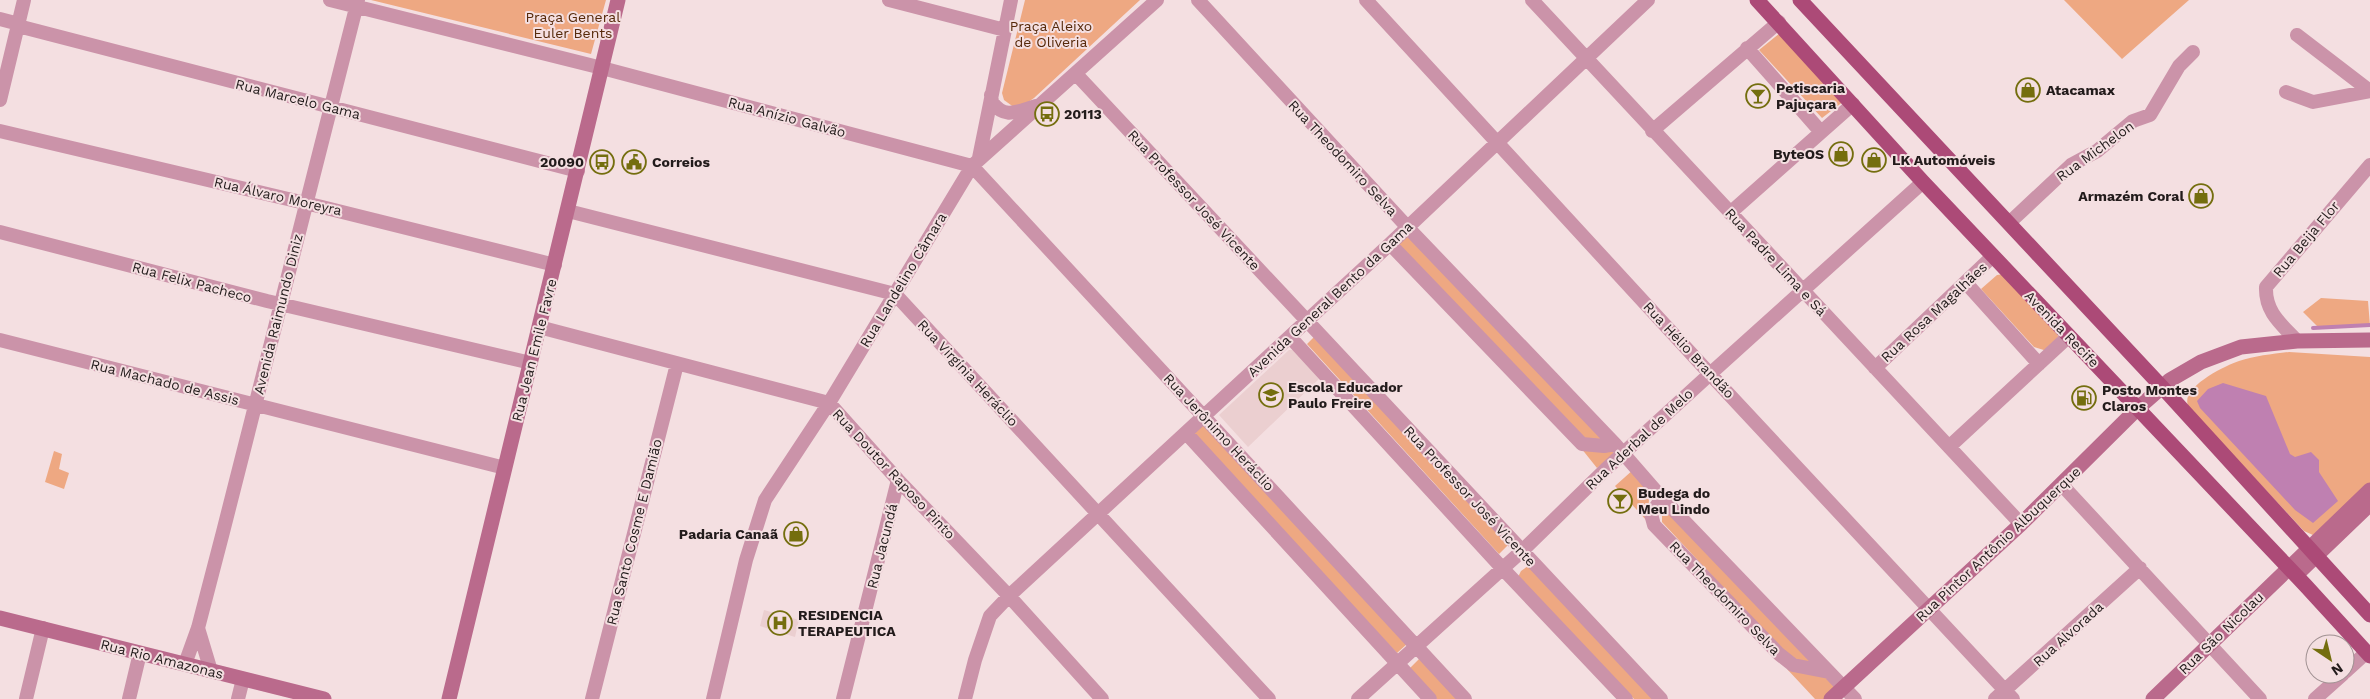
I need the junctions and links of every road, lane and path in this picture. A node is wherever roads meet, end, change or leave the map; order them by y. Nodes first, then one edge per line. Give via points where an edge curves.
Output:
1 (24, 0) edge
2 (330, 0) edge
3 (618, 0) edge
4 (889, 0) edge
5 (1011, 0) edge
6 (1157, 0) edge
7 (1198, 0) edge
8 (1366, 0) edge
9 (1532, 0) edge
10 (1648, 0) edge
11 (1757, 0) edge
12 (1800, 0) edge
13 (357, 3) edge
14 (0, 19) edge
15 (1778, 22) junction
16 (18, 25) junction
17 (1005, 30) junction
18 (2297, 35) dead end
19 (1747, 48) junction
20 (2193, 52) dead end
21 (1585, 58) junction
22 (602, 68) junction
23 (1076, 74) junction
24 (2370, 91) edge
25 (2286, 92) dead end
26 (991, 95) junction
27 (0, 100) edge
28 (1042, 104) junction
29 (1853, 104) junction
30 (332, 107) junction
31 (0, 131) edge
32 (1652, 131) junction
33 (1820, 132) junction
34 (1498, 142) junction
35 (975, 162) junction
36 (2370, 165) edge
37 (578, 171) junction
38 (1923, 182) junction
39 (306, 203) junction
40 (568, 211) junction
41 (1730, 213) junction
42 (2009, 223) junction
43 (1407, 227) junction
44 (0, 232) edge
45 (1390, 244) junction
46 (1993, 256) junction
47 (555, 265) junction
48 (1966, 283) junction
49 (1802, 289) junction
50 (895, 294) junction
51 (281, 305) junction
52 (1308, 320) junction
53 (540, 327) junction
54 (2069, 336) junction
55 (1290, 337) junction
56 (0, 340) edge
57 (2370, 340) edge
58 (2296, 341) junction
59 (2370, 350) edge
60 (531, 363) junction
61 (677, 364) junction
62 (2039, 364) junction
63 (1874, 368) junction
64 (1710, 374) junction
65 (2162, 387) junction
66 (829, 402) junction
67 (256, 404) junction
68 (2138, 408) junction
69 (1204, 415) junction
70 (1186, 432) junction
71 (1950, 446) junction
72 (1619, 448) junction
73 (505, 468) junction
74 (898, 480) junction
75 (2062, 485) junction
76 (2370, 490) edge
77 (1662, 498) junction
78 (2370, 504) edge
79 (1098, 513) junction
80 (2021, 524) junction
81 (1522, 551) junction
82 (2311, 553) junction
83 (2140, 568) junction
84 (1503, 569) junction
85 (2292, 571) junction
86 (1008, 596) junction
87 (1930, 608) junction
88 (2370, 615) edge
89 (0, 618) edge
90 (43, 628) junction
91 (198, 628) junction
92 (2210, 644) junction
93 (1415, 646) junction
94 (140, 653) junction
95 (2368, 654) edge
96 (1397, 663) junction
97 (185, 664) junction
98 (2355, 664) edge
99 (211, 671) junction
100 (1830, 672) junction
101 (243, 679) junction
102 (2332, 684) edge
103 (1844, 688) junction
104 (2005, 696) edge
105 (1097, 697) edge
106 (26, 699) edge
107 (129, 699) edge
108 (238, 699) edge
109 (324, 699) edge
110 (449, 699) edge
111 (592, 699) edge
112 (713, 699) edge
113 (843, 699) edge
114 (965, 699) edge
115 (1270, 699) edge
116 (1358, 699) edge
117 (1430, 699) edge
118 (1465, 699) edge
119 (1626, 699) edge
120 (1661, 699) edge
121 (1831, 699) edge
122 (1854, 699) edge
123 (2153, 699) edge
124 (2260, 699) edge
125 (2315, 699) edge

1 - 16 street
2 - 13 street, Rua Anízio Galvão
3 - 22 main road, Rua Jean Emile Favre
4 - 17 street
5 - 17 street
6 - 23 street
7 - 43 street, Rua Theodomiro Selva
8 - 34 street, Rua Hélio Brandão
9 - 21 street, Rua Padre Lima e Sá
10 - 21 street, Avenida General Bento da Gama
11 - 15 main road, Avenida Recife
12 - 42 main road
13 - 22 street, Rua Anízio Galvão
13 - 30 street, Avenida Raimundo Diniz
14 - 16 street, Rua Marcelo Gama
15 - 19 street
15 - 29 main road, Avenida Recife
16 - 27 street
16 - 30 street, Rua Marcelo Gama
17 - 26 street
18 - 24 street
19 - 32 street
19 - 33 street
20 - 42 street, Rua Michelon via 2180,66 2150,115 2133,121 2097,151 2071,166
21 - 32 street, Rua Padre Lima e Sá
21 - 34 street, Avenida General Bento da Gama
22 - 35 street, Rua Anízio Galvão
22 - 37 main road, Rua Jean Emile Favre
23 - 28 street
23 - 52 street, Rua Professor José Vicente
24 - 25 street via 2313,102
26 - 28 street via 992,102 1004,113
26 - 35 street
28 - 35 street
29 - 33 street
29 - 38 main road, Avenida Recife
30 - 37 street, Rua Marcelo Gama
30 - 39 street, Avenida Raimundo Diniz
31 - 39 street, Rua Álvaro Moreyra
32 - 41 street, Rua Padre Lima e Sá
33 - 41 street
34 - 43 street, Avenida General Bento da Gama
34 - 64 street, Rua Hélio Brandão
35 - 50 street, Rua Landelino Câmara
35 - 69 street, Rua Jerônimo Heráclio
36 - 58 street, Rua Beija Flor via 2266,287 2266,305
37 - 40 main road, Rua Jean Emile Favre
38 - 46 main road, Avenida Recife
38 - 49 street, Rua Aderbal de Melo
39 - 47 street, Rua Álvaro Moreyra
39 - 51 street, Avenida Raimundo Diniz
40 - 47 main road, Rua Jean Emile Favre
40 - 50 street
41 - 49 street, Rua Padre Lima e Sá
42 - 65 main road
43 - 45 street, Avenida General Bento da Gama
43 - 72 street, Rua Theodomiro Selva
44 - 51 street, Rua Felix Pacheco
45 - 52 street, Avenida General Bento da Gama
45 - 72 street via 1582,444
46 - 48 street, Rua Rosa Magalhães
46 - 54 main road, Avenida Recife
47 - 53 main road, Rua Jean Emile Favre
48 - 62 street
48 - 63 street, Rua Rosa Magalhães
49 - 63 street, Rua Padre Lima e Sá
49 - 64 street, Rua Aderbal de Melo
50 - 66 street, Rua Landelino Câmara
50 - 79 street, Rua Virgínia Heráclio
51 - 60 street, Rua Felix Pacheco
51 - 67 street, Avenida Raimundo Diniz
52 - 55 street, Avenida General Bento da Gama
52 - 81 street, Rua Professor José Vicente
53 - 60 main road, Rua Jean Emile Favre
53 - 61 street, Rua Doutor Raposo Pinto
54 - 62 street
54 - 68 main road, Avenida Recife
55 - 69 street, Avenida General Bento da Gama
55 - 84 street, Rua Professor José Vicente
56 - 67 street, Rua Machado de Assis
57 - 58 main road
58 - 59 main road
58 - 65 main road, Rua Pintor Antônio Albuquerque via 2263,343 2221,353
60 - 73 main road, Rua Jean Emile Favre
61 - 66 street, Rua Doutor Raposo Pinto
61 - 111 street, Rua Santo Cosme E Damião
62 - 71 street
63 - 71 street, Rua Padre Lima e Sá
64 - 72 street, Rua Aderbal de Melo
64 - 87 street, Rua Hélio Brandão
65 - 68 main road, Rua Pintor Antônio Albuquerque
65 - 82 main road
66 - 74 street, Rua Doutor Raposo Pinto
66 - 112 street, Rua Landelino Câmara via 766,500 746,560
67 - 73 street, Rua Machado de Assis
67 - 91 street, Avenida Raimundo Diniz
68 - 75 main road, Rua Pintor Antônio Albuquerque
68 - 85 main road, Avenida Recife
69 - 70 street, Avenida General Bento da Gama
69 - 93 street, Rua Jerônimo Heráclio
70 - 79 street, Avenida General Bento da Gama
70 - 96 street, Rua Jerônimo Heráclio
71 - 80 street, Rua Padre Lima e Sá
72 - 77 street, Rua Theodomiro Selva
72 - 81 street, Rua Aderbal de Melo
73 - 110 main road, Rua Jean Emile Favre
74 - 86 street, Rua Doutor Raposo Pinto
74 - 113 street, Rua Jacundá
75 - 80 main road, Rua Pintor Antônio Albuquerque
75 - 83 street
76 - 82 main road
77 - 100 street, Rua Theodomiro Selva
77 - 100 street, Rua Theodomiro Selva via 1651,514 1654,525 1793,665
78 - 82 main road
79 - 86 street, Avenida General Bento da Gama
79 - 115 street, Rua Virgínia Heráclio
80 - 87 main road, Rua Pintor Antônio Albuquerque
81 - 84 street, Rua Aderbal de Melo
81 - 120 street, Rua Professor José Vicente
82 - 85 main road, Rua São Nicolau
82 - 88 main road
83 - 92 street
83 - 104 street, Rua Alvorada
84 - 93 street, Rua Aderbal de Melo
84 - 119 street, Rua Professor José Vicente
85 - 92 main road, Rua São Nicolau
85 - 95 main road, Avenida Recife
86 - 105 street, Rua Doutor Raposo Pinto
86 - 114 street, Avenida General Bento da Gama via 990,616
87 - 103 main road, Rua Pintor Antônio Albuquerque
87 - 104 street, Rua Hélio Brandão
89 - 90 main road, Rua Rio Amazonas
90 - 94 main road, Rua Rio Amazonas
90 - 106 street
91 - 97 street, Avenida Raimundo Diniz
91 - 99 street
92 - 123 main road, Rua São Nicolau
92 - 124 street
93 - 96 street, Rua Aderbal de Melo
93 - 118 street, Rua Jerônimo Heráclio
94 - 97 main road, Rua Rio Amazonas
94 - 107 street
95 - 98 street
96 - 116 street, Rua Aderbal de Melo
96 - 117 street, Rua Jerônimo Heráclio
97 - 99 main road, Rua Rio Amazonas
99 - 101 main road, Rua Rio Amazonas
100 - 103 street, Rua Theodomiro Selva
101 - 108 street
101 - 109 main road, Rua Rio Amazonas
102 - 125 street
103 - 121 main road, Rua Pintor Antônio Albuquerque
103 - 122 street, Rua Theodomiro Selva

